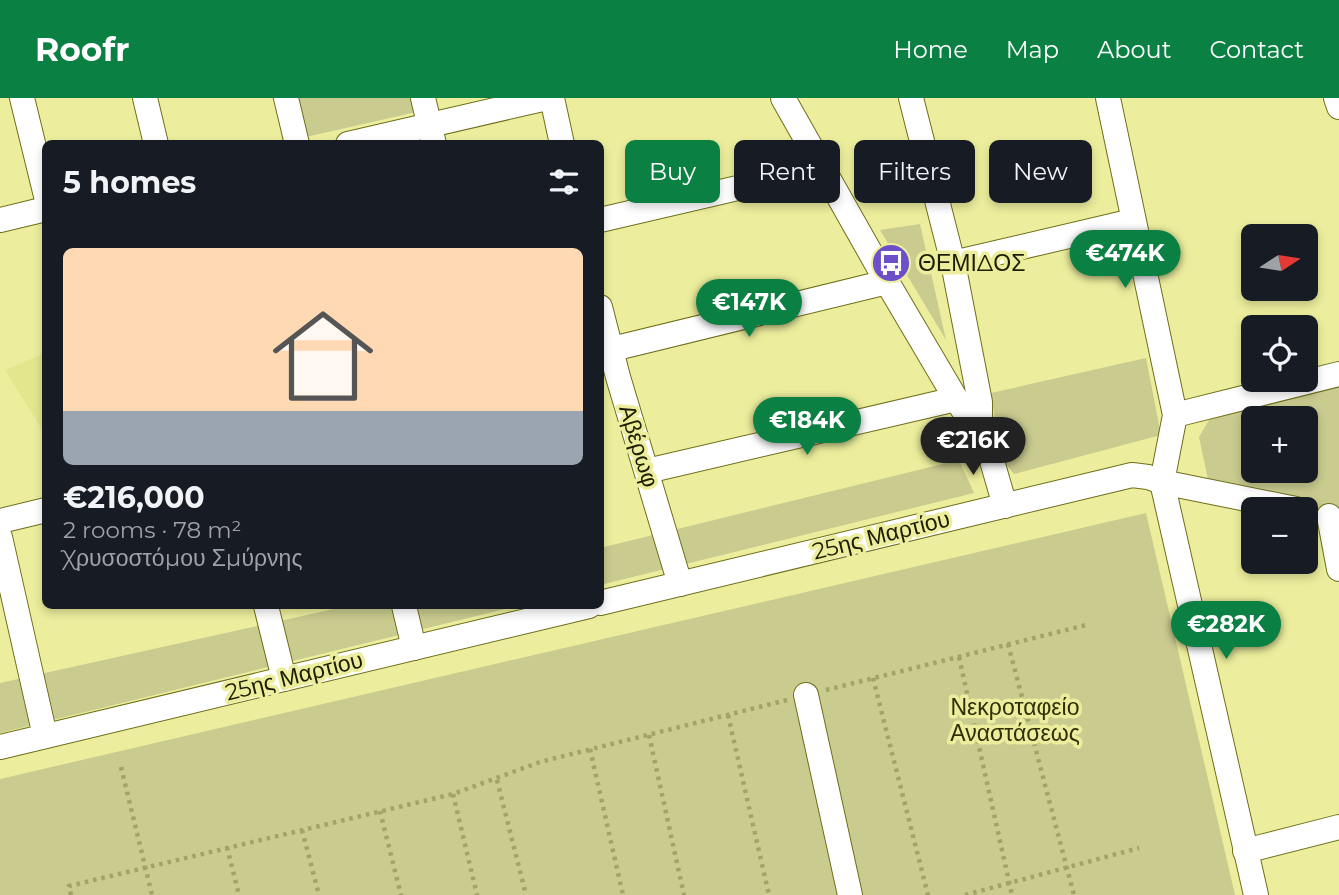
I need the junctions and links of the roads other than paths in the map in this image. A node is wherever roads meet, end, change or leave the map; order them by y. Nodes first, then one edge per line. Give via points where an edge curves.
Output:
1 (22, 98) edge
2 (145, 98) edge
3 (286, 98) edge
4 (423, 98) edge
5 (547, 98) edge
6 (552, 98) edge
7 (783, 98) edge
8 (911, 98) edge
9 (1108, 98) edge
10 (1336, 98) edge
11 (1339, 107) edge
12 (432, 134) edge
13 (155, 140) edge
14 (296, 140) edge
15 (382, 140) edge
16 (561, 140) edge
17 (808, 140) edge
18 (42, 180) edge
19 (734, 189) edge
20 (840, 197) edge
21 (42, 210) edge
22 (604, 219) edge
23 (0, 220) edge
24 (1133, 221) junction
25 (953, 263) junction
26 (887, 282) junction
27 (606, 350) edge
28 (1339, 374) edge
29 (956, 399) junction
30 (1175, 415) junction
31 (980, 435) junction
32 (647, 471) junction
33 (1162, 482) junction
34 (1241, 498) edge
35 (1005, 506) junction
36 (42, 511) edge
37 (1324, 515) edge
38 (0, 521) edge
39 (0, 537) edge
40 (1339, 569) edge
41 (680, 584) junction
42 (604, 602) edge
43 (267, 609) edge
44 (405, 609) edge
45 (576, 609) edge
46 (414, 648) junction
47 (284, 679) junction
48 (806, 695) road end
49 (45, 736) junction
50 (0, 747) edge
51 (1339, 827) edge
52 (1245, 851) junction
53 (850, 895) edge
54 (1256, 895) edge

1 - 18 street
2 - 13 street
3 - 14 street
4 - 12 street
5 - 12 street
6 - 16 street
7 - 17 street
8 - 25 street
9 - 24 street
10 - 11 street
12 - 15 street
19 - 22 street
20 - 26 street
21 - 23 street
24 - 25 street
24 - 30 street
25 - 31 street via 980,402
26 - 27 street
26 - 29 street
27 - 32 street, Αβέρωφ
28 - 30 street
29 - 31 street
29 - 32 street
30 - 33 street
31 - 35 street
32 - 41 street, Αβέρωφ
33 - 34 street, 25ης Μαρτίου
33 - 35 street, 25ης Μαρτίου via 1132,475
33 - 52 street
35 - 41 street, 25ης Μαρτίου
36 - 38 street
37 - 40 street
39 - 49 street
41 - 42 street, 25ης Μαρτίου
43 - 47 street
44 - 46 street
45 - 46 street, 25ης Μαρτίου
46 - 47 street, 25ης Μαρτίου
47 - 49 street, 25ης Μαρτίου
48 - 53 street
49 - 50 street, 25ης Μαρτίου
51 - 52 street
52 - 54 street

